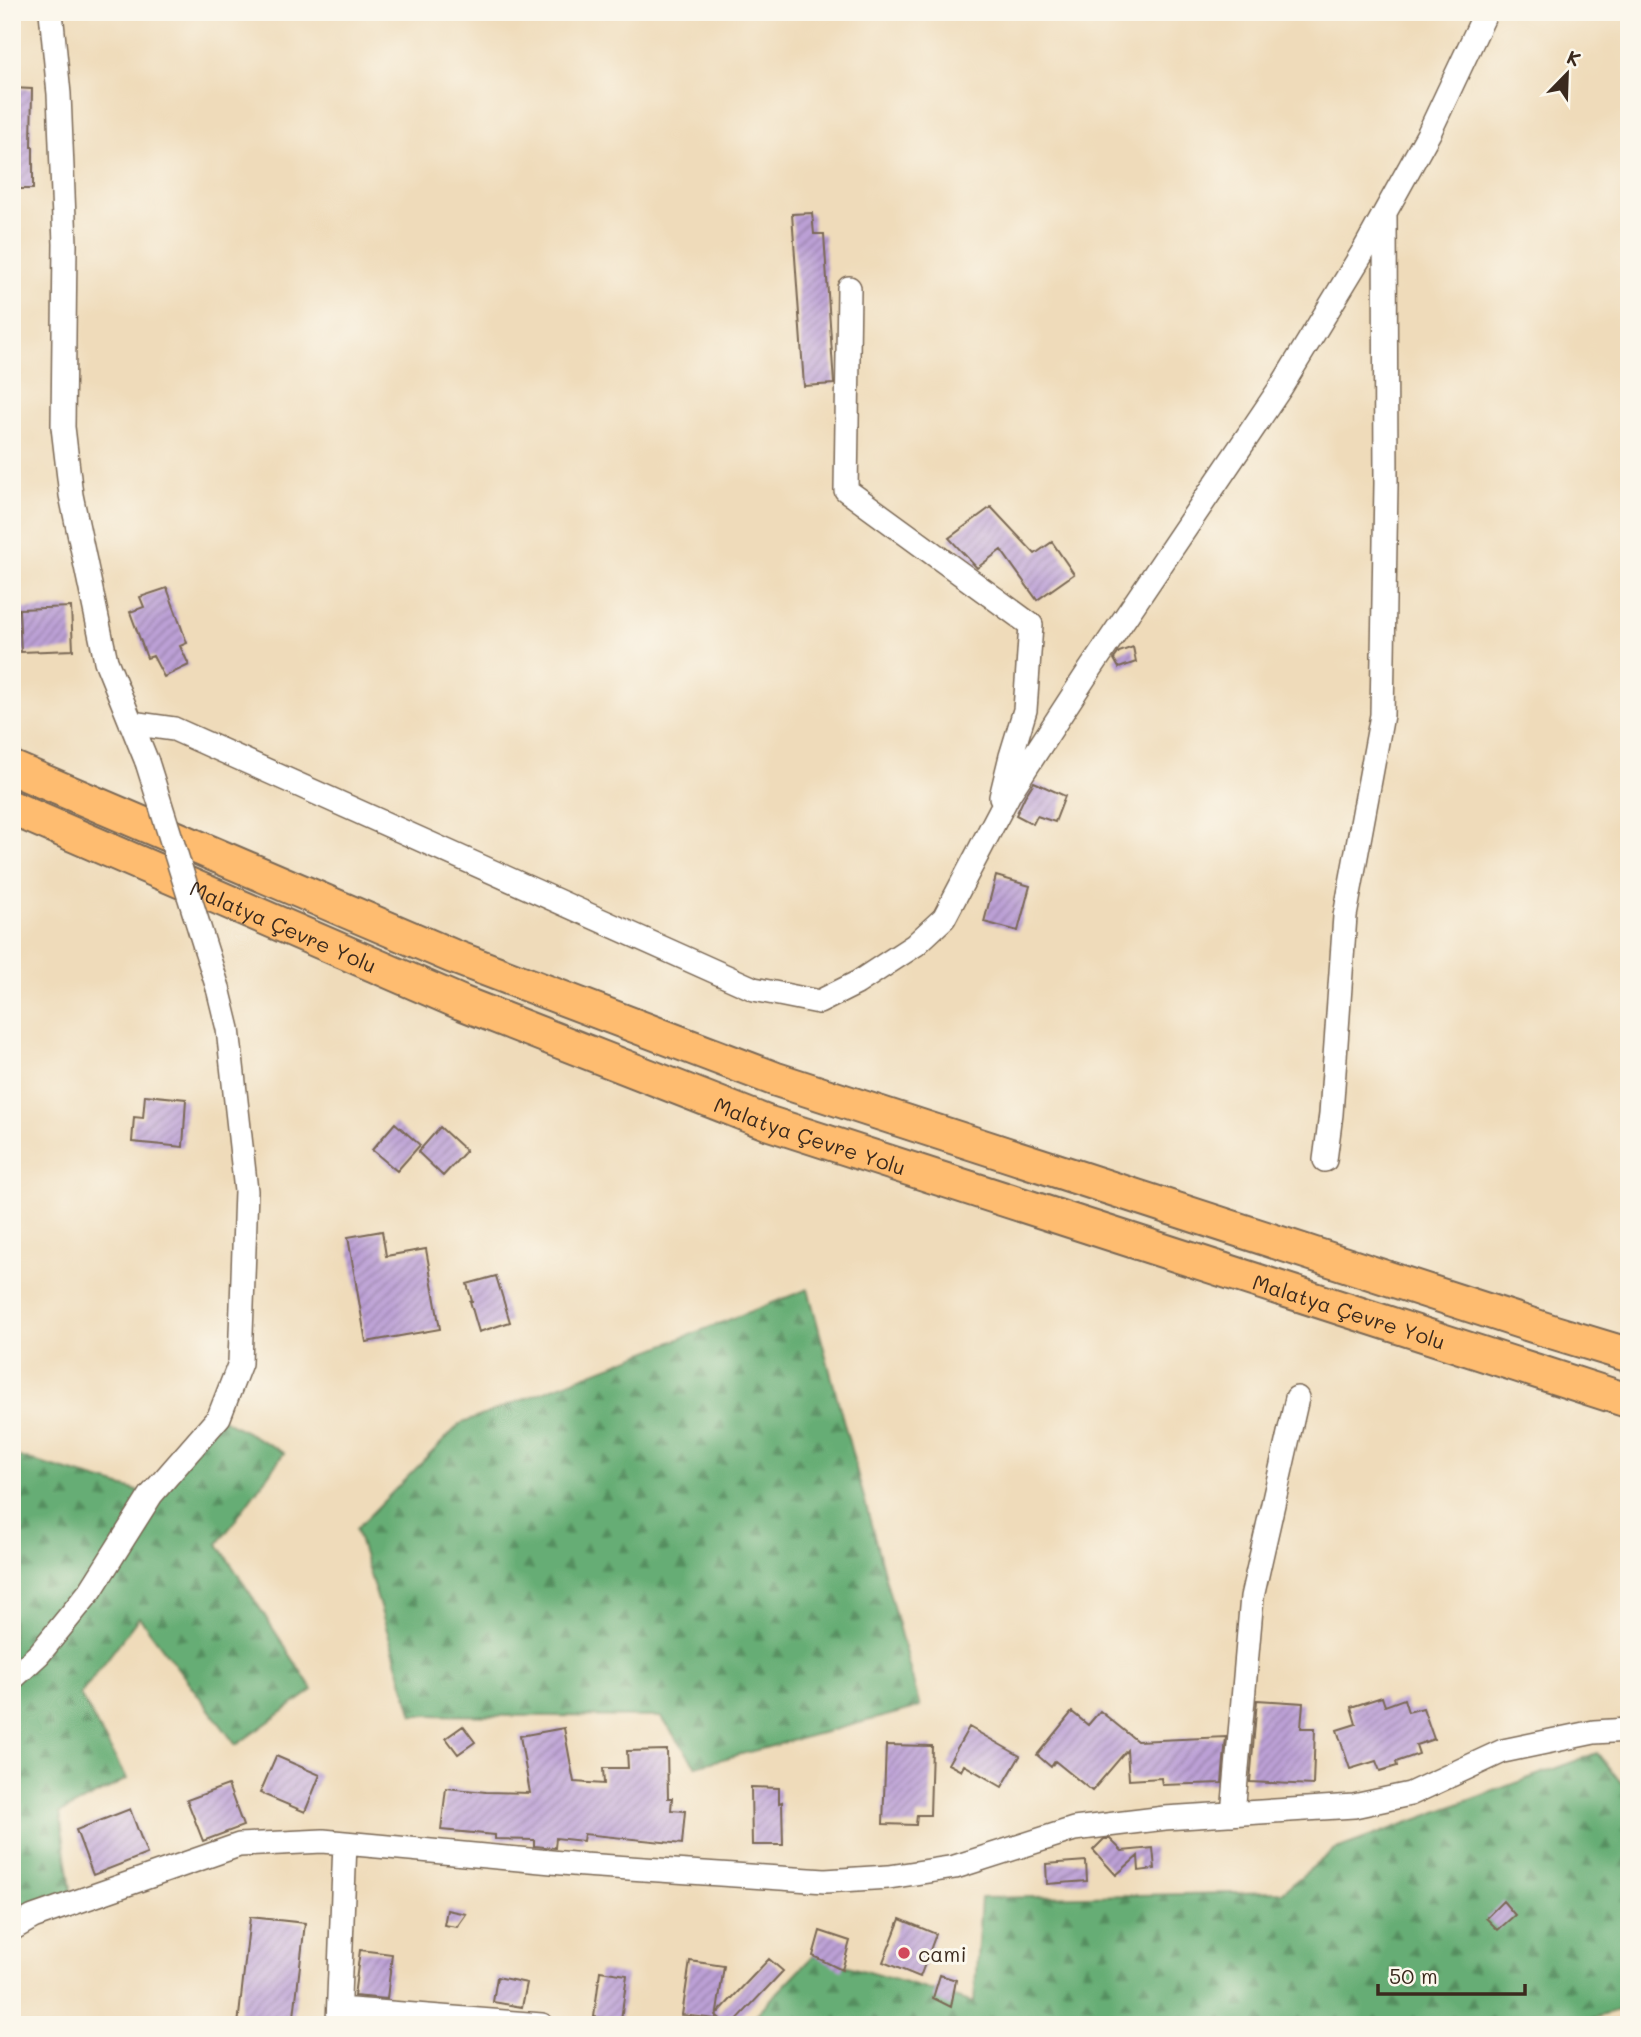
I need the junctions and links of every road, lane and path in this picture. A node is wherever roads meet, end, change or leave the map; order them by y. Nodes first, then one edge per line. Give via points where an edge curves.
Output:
1 (51, 12) edge
2 (1486, 12) edge
3 (1385, 213) junction
4 (849, 288) dead end
5 (131, 723) junction
6 (12, 768) edge
7 (12, 808) edge
8 (997, 817) junction
9 (1325, 1160) dead end
10 (1629, 1355) edge
11 (1297, 1398) dead end
12 (1629, 1401) edge
13 (12, 1679) edge
14 (1629, 1730) edge
15 (1233, 1814) junction
16 (345, 1843) junction
17 (12, 1929) edge
18 (338, 2017) edge
19 (542, 2025) edge

1 - 5 street via 65,244 63,427 71,495 106,661
2 - 3 street
3 - 8 street via 1281,387 1085,677
3 - 9 street via 1382,715 1346,916
4 - 8 street via 846,490 1031,625 1025,710
5 - 8 street via 174,729 754,989 819,1002 915,945 944,918
5 - 13 street, bridge via 228,1029 246,1191 240,1363 219,1417 151,1495 92,1590
6 - 10 highway, Malatya Çevre Yolu via 452,956 775,1079
7 - 12 highway, Malatya Çevre Yolu via 462,1003 768,1123
11 - 15 street via 1252,1597
14 - 15 street via 1594,1732 1503,1751 1410,1794 1354,1806
15 - 16 street via 1073,1829 955,1867 825,1881
16 - 17 street via 239,1844 33,1917
16 - 18 street
18 - 19 street

